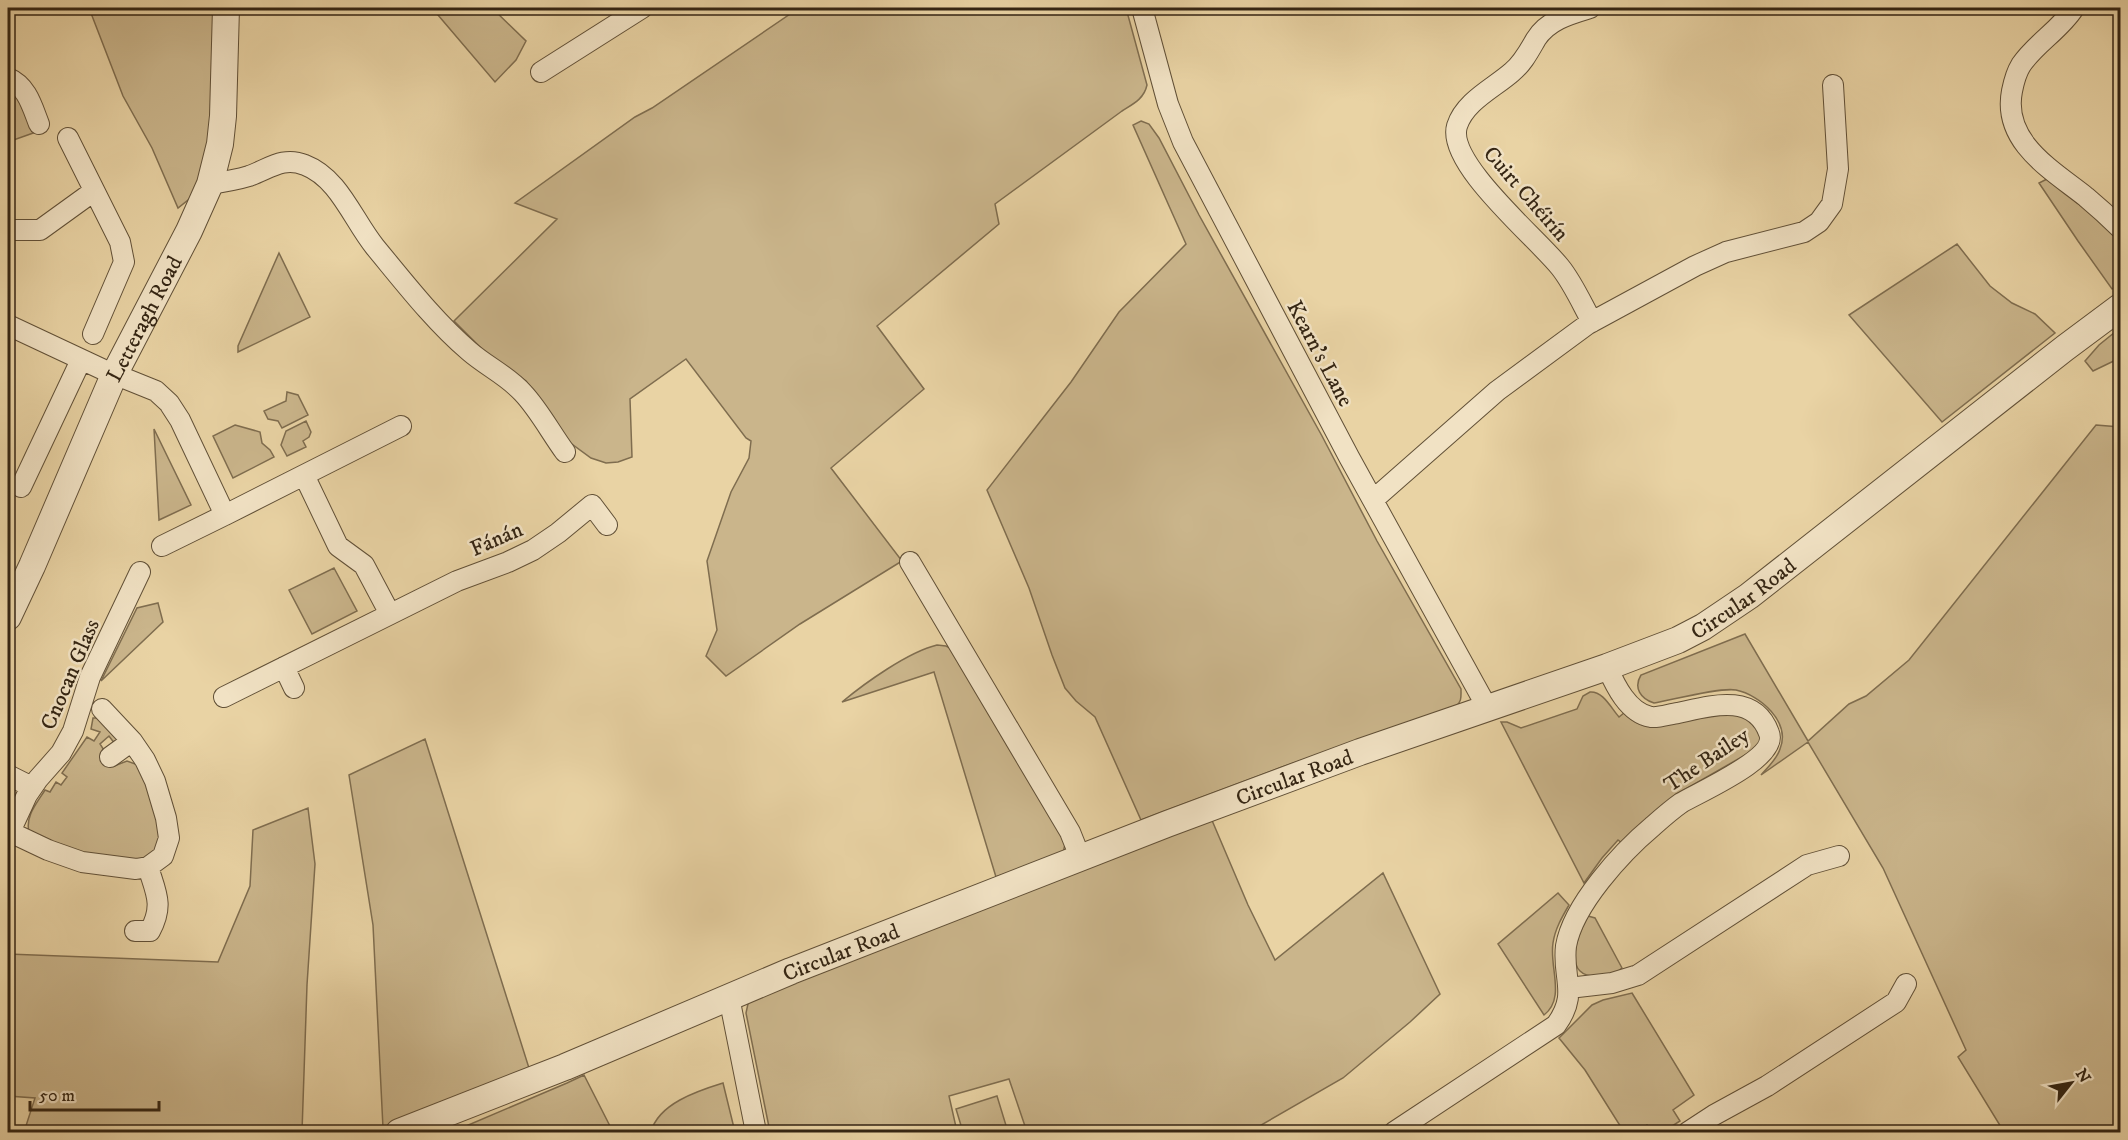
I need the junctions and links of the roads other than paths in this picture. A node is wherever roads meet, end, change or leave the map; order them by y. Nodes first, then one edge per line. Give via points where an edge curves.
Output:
1 (226, 8) edge
2 (642, 8) edge
3 (1142, 8) edge
4 (1590, 8) edge
5 (2074, 8) edge
6 (541, 72) dead end
7 (8, 78) edge
8 (1833, 85) dead end
9 (39, 124) dead end
10 (68, 138) dead end
11 (210, 184) junction
12 (94, 191) junction
13 (2121, 228) edge
14 (8, 230) edge
15 (2121, 307) edge
16 (1592, 322) junction
17 (8, 325) edge
18 (93, 334) dead end
19 (81, 360) junction
20 (114, 375) junction
21 (401, 426) dead end
22 (565, 452) dead end
23 (304, 475) junction
24 (21, 487) dead end
25 (1373, 500) junction
26 (225, 515) junction
27 (607, 525) dead end
28 (162, 546) dead end
29 (910, 562) dead end
30 (140, 572) dead end
31 (390, 614) junction
32 (8, 617) edge
33 (284, 667) junction
34 (1607, 667) junction
35 (294, 688) dead end
36 (224, 697) dead end
37 (1488, 708) junction
38 (102, 709) dead end
39 (132, 741) junction
40 (110, 757) dead end
41 (8, 775) edge
42 (32, 787) junction
43 (9, 834) edge
44 (1839, 856) dead end
45 (1080, 857) junction
46 (148, 867) junction
47 (135, 930) dead end
48 (1906, 984) dead end
49 (1569, 988) junction
50 (729, 997) junction
51 (399, 1132) edge
52 (756, 1132) edge
53 (1394, 1132) edge
54 (1688, 1132) edge

1 - 11 street, Letteragh Road via 220,144
2 - 6 street
3 - 25 street, Kearn's Lane via 1168,104 1183,142
4 - 16 street, Cuirt Chéirín via 1566,15 1543,30 1518,67 1470,107 1456,131 1470,168 1562,269
5 - 13 street via 2020,67 2010,99 2012,120 2027,148 2041,163
7 - 9 street via 23,89
8 - 16 street via 1838,169 1832,204 1819,222 1804,232 1726,252
10 - 12 street
11 - 20 street, Letteragh Road
11 - 22 street via 233,181 289,161 306,165 322,176 372,243 446,329 522,392
12 - 14 street via 40,230
12 - 18 street via 120,242 124,262
15 - 34 street, Circular Road via 1725,613 1678,640
16 - 25 street via 1497,391
17 - 19 street
19 - 20 street
19 - 24 street
20 - 26 street via 156,391 169,403
20 - 32 street, Letteragh Road
21 - 23 street
23 - 26 street
23 - 31 street via 338,546 364,565
25 - 37 street, Kearn's Lane
26 - 28 street
27 - 31 street, Fánán via 592,505 534,549
29 - 45 street via 1070,832
30 - 42 street, Cnocan Glass via 90,677 73,731 61,753
31 - 33 street, Fánán
33 - 35 street
33 - 36 street, Fánán
34 - 37 street, Circular Road
34 - 49 street, The Bailey via 1623,696 1641,713 1663,716 1729,703 1754,712 1770,736 1768,747 1759,757 1680,804 1612,866 1584,905 1570,933 1566,947
37 - 45 street, Circular Road
38 - 39 street, Cnocan Glass
39 - 40 street
39 - 46 street, Cnocan Glass via 155,781 169,838 163,856
41 - 42 street
42 - 43 street, Cnocan Glass
43 - 46 street, Cnocan Glass via 82,862
44 - 49 street via 1807,865 1638,975 1612,983
45 - 50 street, Circular Road
46 - 47 street via 159,900 158,917 150,931
48 - 54 street via 1896,1002 1777,1080
49 - 53 street, The Bailey via 1568,1002 1556,1025
50 - 51 street, Circular Road
50 - 52 street

